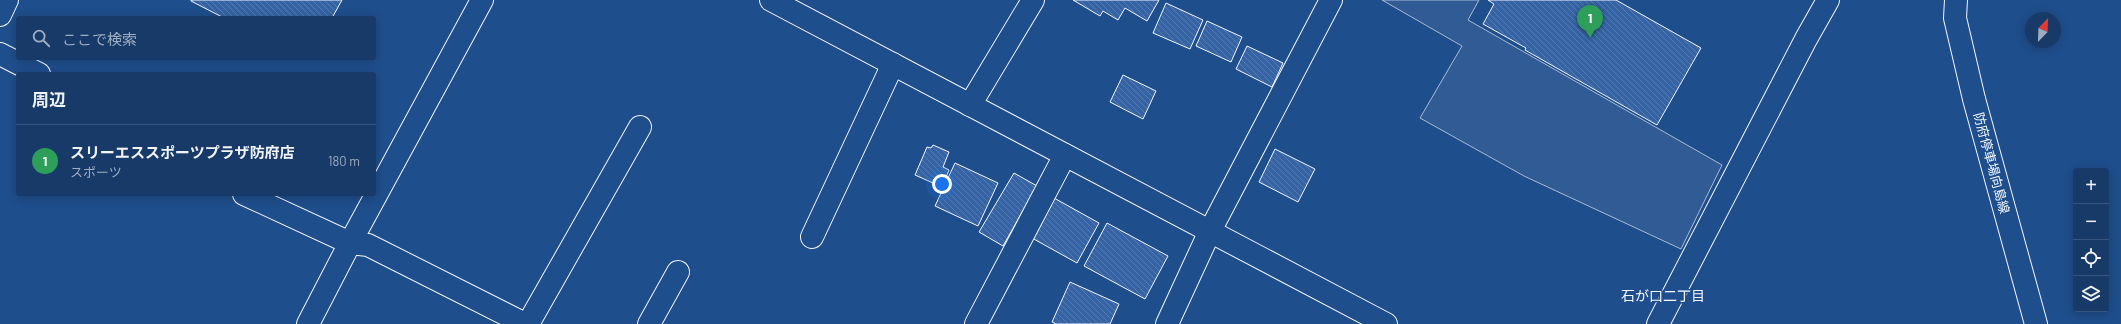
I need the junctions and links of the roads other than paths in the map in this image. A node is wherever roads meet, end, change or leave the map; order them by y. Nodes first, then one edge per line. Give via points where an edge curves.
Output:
1 (7, 0) edge
2 (482, 0) edge
3 (771, 0) edge
4 (1033, 0) edge
5 (1331, 0) edge
6 (1828, 0) edge
7 (1956, 0) edge
8 (0, 15) edge
9 (0, 54) edge
10 (893, 64) junction
11 (36, 72) edge
12 (970, 105) junction
13 (640, 127) dead end
14 (1065, 155) junction
15 (376, 195) edge
16 (248, 196) edge
17 (376, 196) edge
18 (1210, 231) junction
19 (812, 237) dead end
20 (350, 243) junction
21 (678, 272) dead end
22 (308, 324) edge
23 (527, 324) edge
24 (649, 324) edge
25 (976, 324) edge
26 (1167, 324) edge
27 (1386, 324) edge
28 (1658, 324) edge
29 (2036, 324) edge

1 - 8 street
2 - 15 street
3 - 10 street
4 - 12 street
5 - 18 street
6 - 28 street
7 - 29 street, 防府停車場向島線 via 1956,18 1974,99
9 - 11 street
10 - 12 street
10 - 19 street
12 - 14 street
13 - 23 street
14 - 18 street
14 - 25 street
16 - 20 street
17 - 20 street
18 - 26 street
18 - 27 street
20 - 22 street
20 - 23 street via 368,245
21 - 24 street

